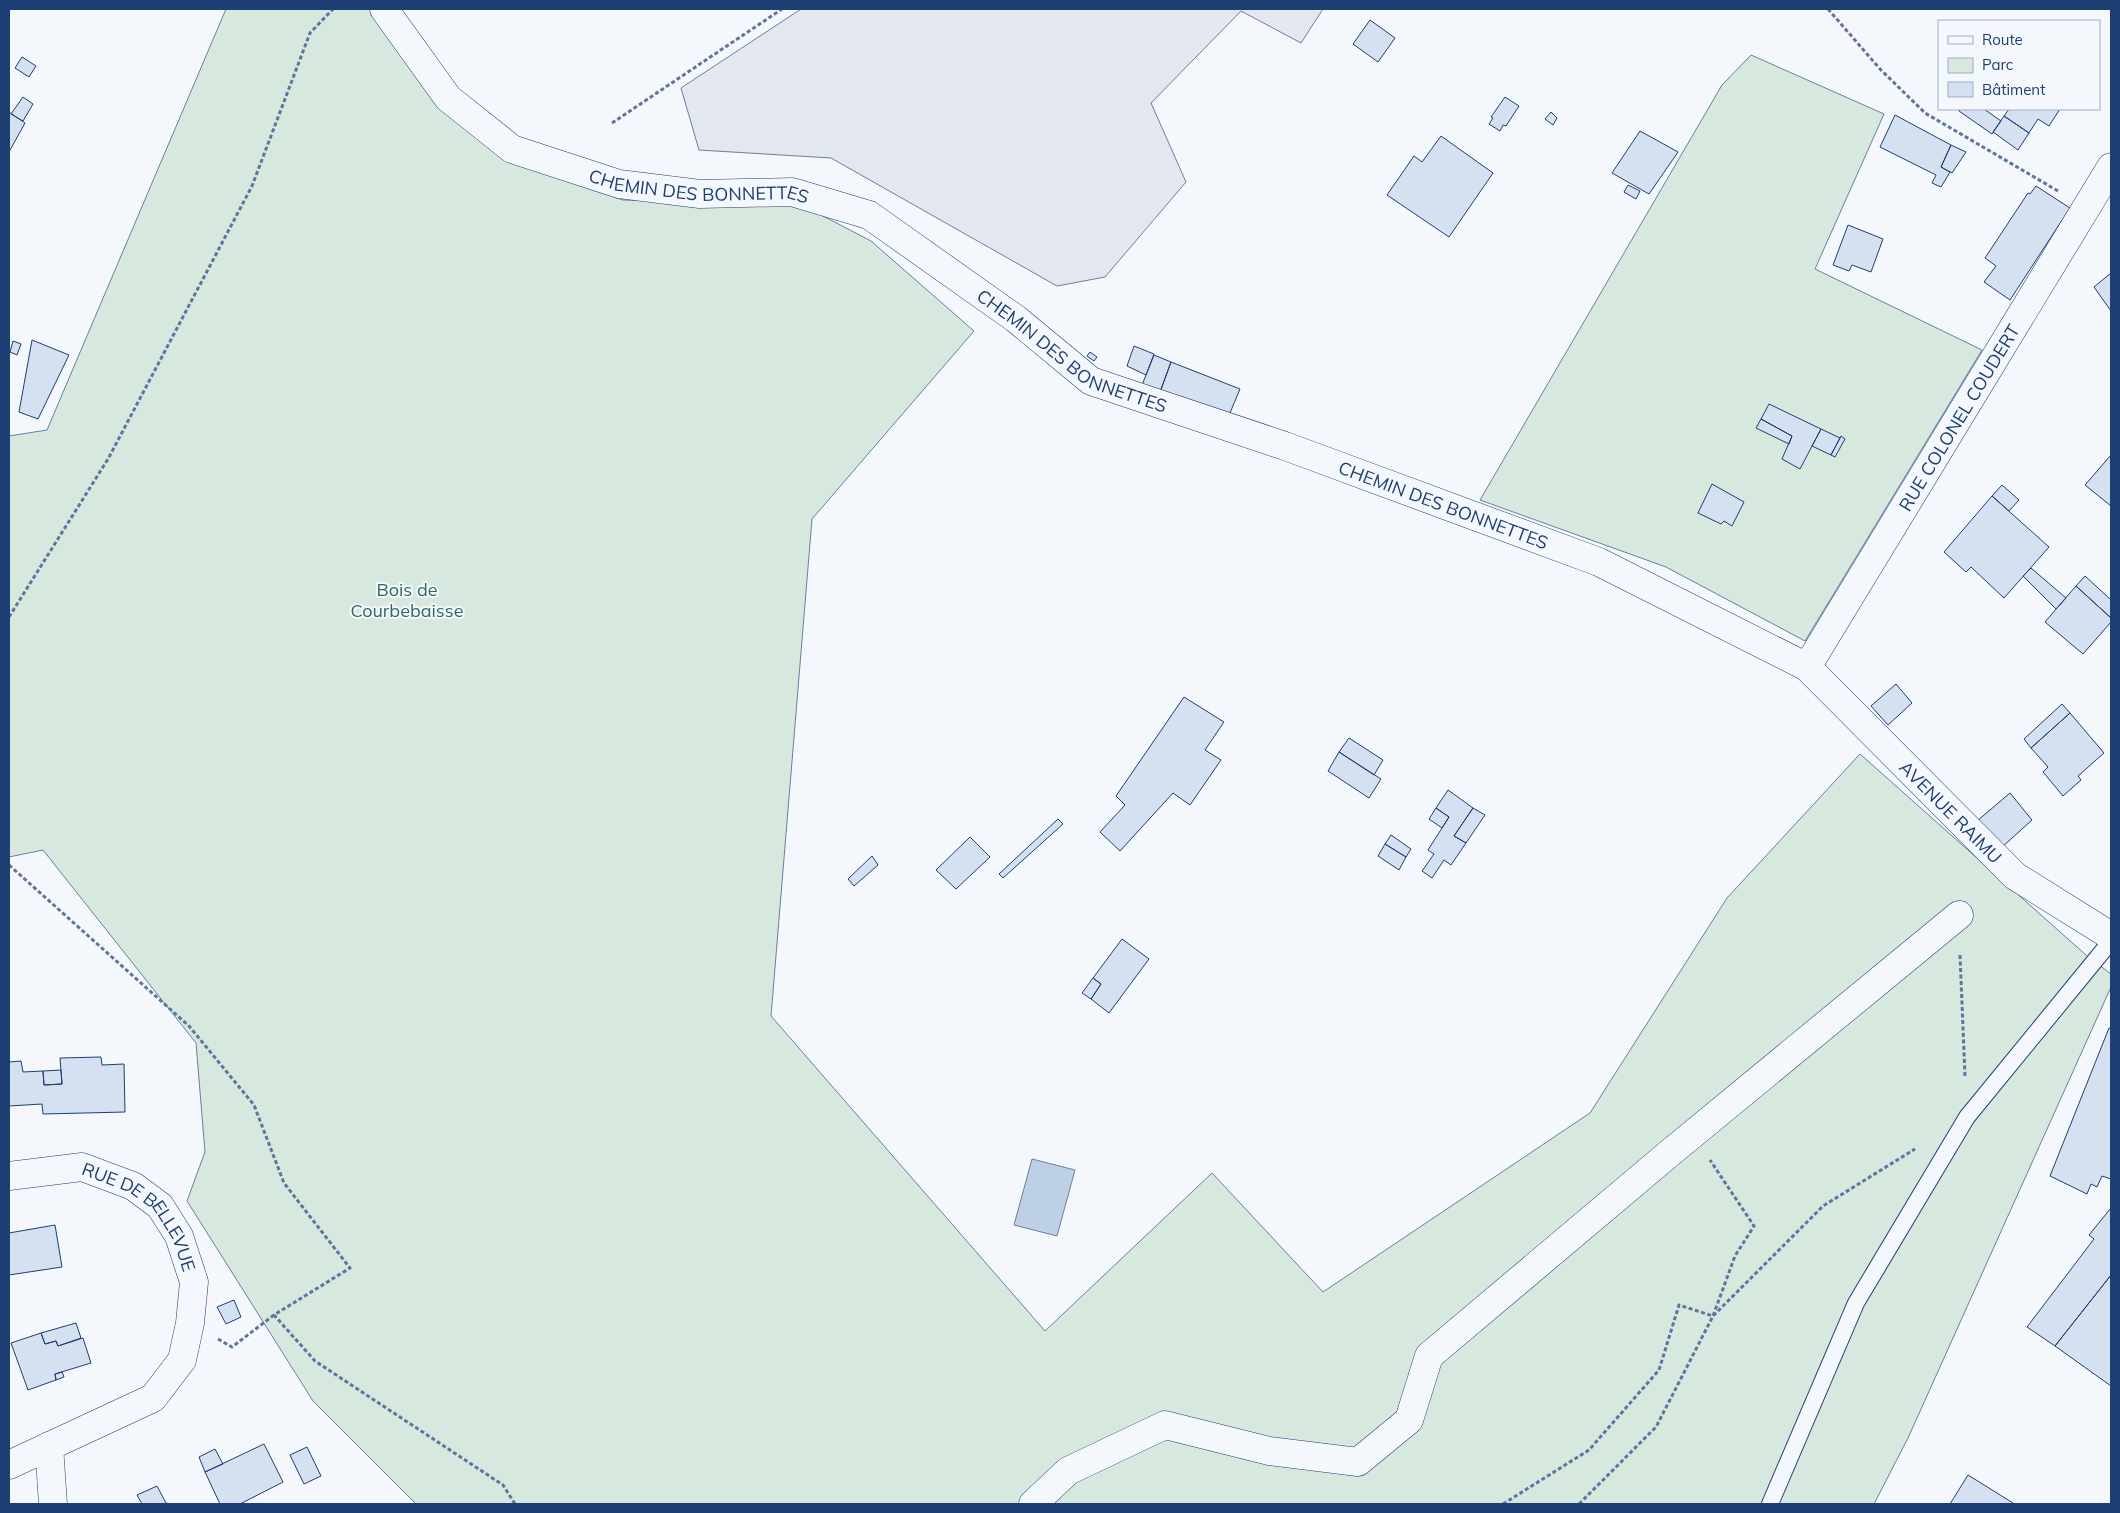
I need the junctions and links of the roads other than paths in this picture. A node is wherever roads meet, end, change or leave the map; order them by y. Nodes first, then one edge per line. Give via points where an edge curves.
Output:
1 (384, 9) edge
2 (2111, 167) edge
3 (1807, 667) junction
4 (1959, 915) road end
5 (2111, 936) edge
6 (2111, 941) edge
7 (9, 1176) edge
8 (50, 1446) junction
9 (9, 1465) edge
10 (53, 1504) edge
11 (1033, 1504) edge
12 (1770, 1504) edge

1 - 3 street, CHEMIN DES BONNETTES via 448,98 512,149 619,184 700,194 792,192 870,215 1016,319 1091,381 1284,446 1599,562
2 - 3 street, RUE COLONEL COUDERT
3 - 5 street, AVENUE RAIMU via 2014,876
4 - 11 street via 1429,1356 1409,1420 1358,1462 1269,1451 1165,1425 1068,1471
6 - 12 lane via 1967,1117 1856,1303
7 - 8 street, RUE DE BELLEVUE via 82,1167 133,1186 160,1206 179,1236 194,1282 182,1360 153,1398
8 - 9 street, RUE DE BELLEVUE
8 - 10 street

